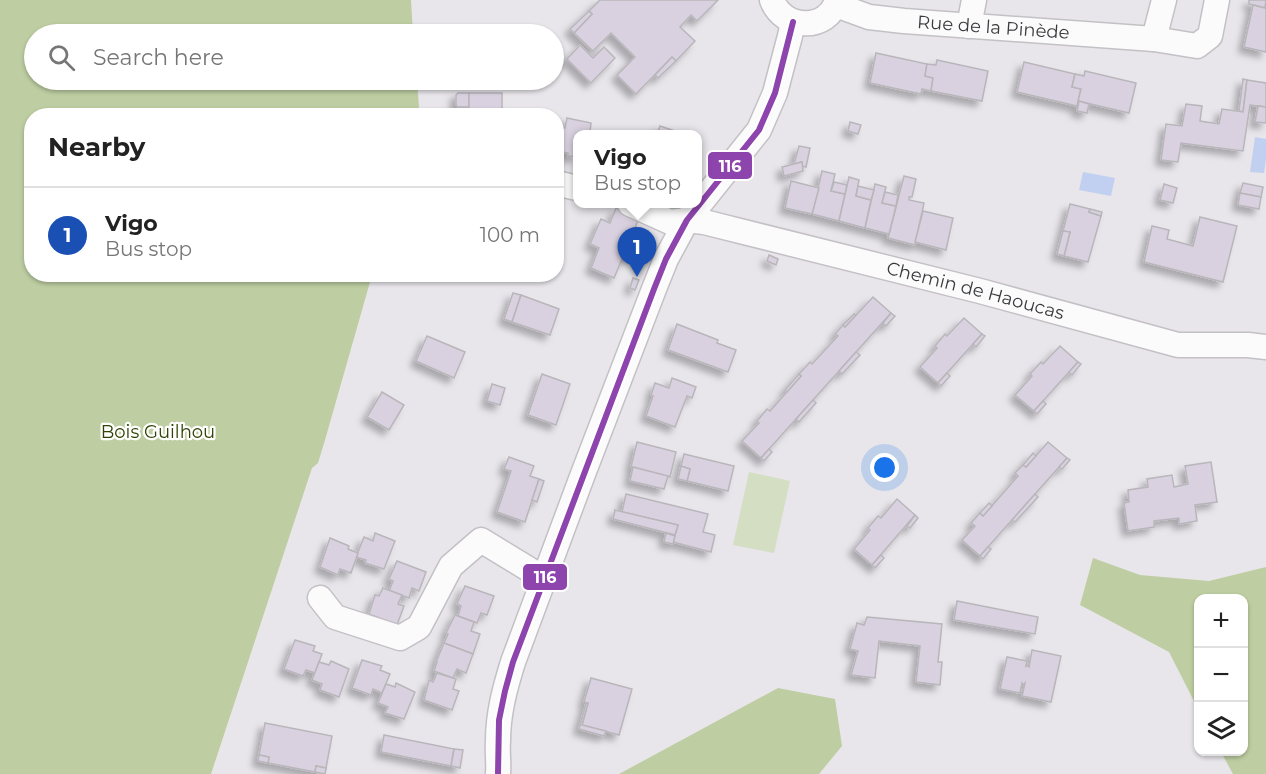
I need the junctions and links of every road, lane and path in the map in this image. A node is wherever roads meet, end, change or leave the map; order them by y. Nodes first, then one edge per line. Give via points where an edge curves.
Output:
1 (772, 0) edge
2 (974, 0) edge
3 (1164, 0) edge
4 (1217, 0) edge
5 (837, 2) edge
6 (793, 22) junction
7 (969, 26) junction
8 (1154, 39) junction
9 (702, 201) edge
10 (639, 208) edge
11 (697, 208) edge
12 (687, 220) junction
13 (1266, 347) edge
14 (544, 576) junction
15 (320, 598) dead end
16 (498, 774) edge

1 - 6 street via 782,16
2 - 7 street
3 - 8 street
4 - 8 street, Rue de la Pinède via 1210,36 1197,46
5 - 6 street via 829,15 819,21
5 - 7 street, Rue de la Pinède via 868,17
6 - 9 street via 775,93 759,130
7 - 8 street, Rue de la Pinède
10 - 12 street, Chemin de Haoucas via 670,222
11 - 12 street
12 - 13 street, Chemin de Haoucas via 980,291 1178,345
12 - 14 street via 666,259
14 - 15 street via 481,540 451,566 419,627 400,638 335,617
14 - 16 street via 505,689 498,732

